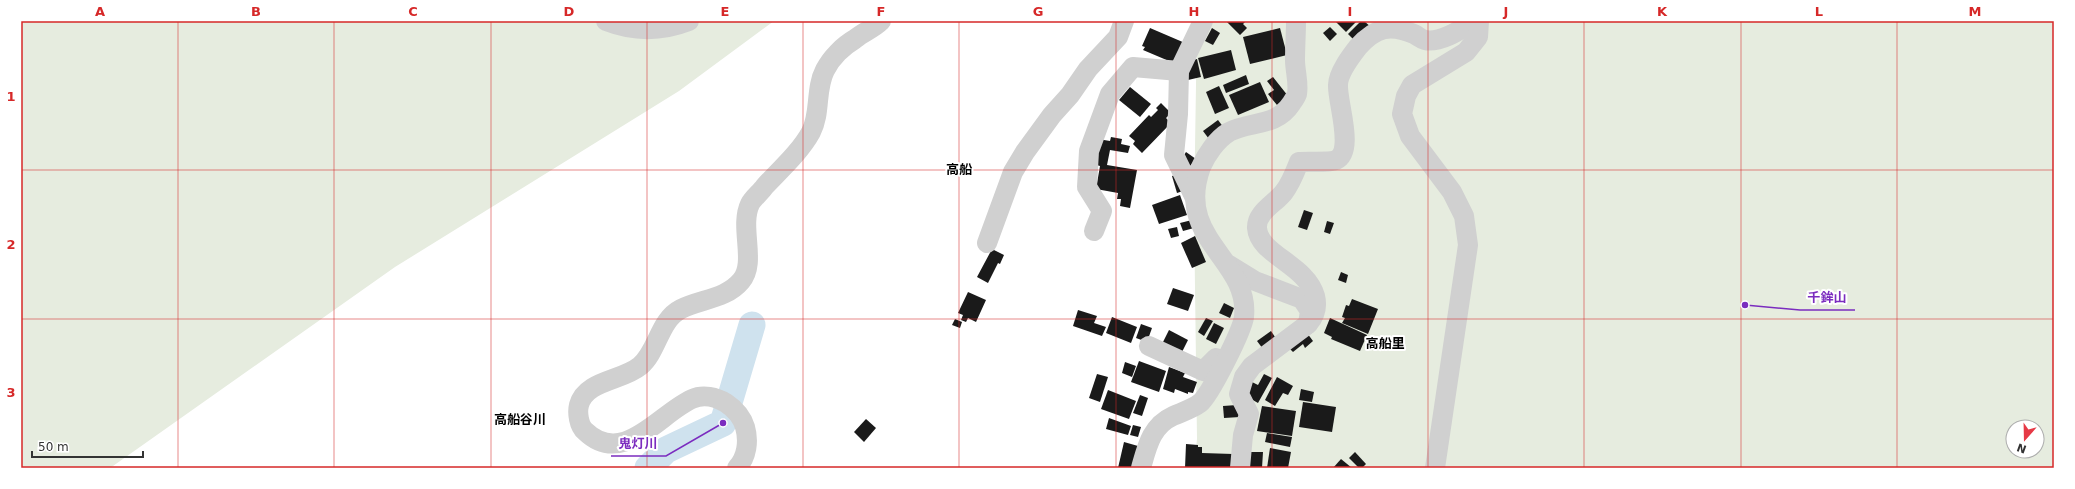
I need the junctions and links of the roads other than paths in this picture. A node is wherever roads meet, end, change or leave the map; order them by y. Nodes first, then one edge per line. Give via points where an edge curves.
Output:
1 (606, 21) edge
2 (689, 21) edge
3 (881, 21) edge
4 (1124, 21) edge
5 (1138, 21) edge
6 (1203, 21) edge
7 (1296, 21) edge
8 (1467, 21) edge
9 (1479, 21) edge
10 (1417, 28) edge
11 (1130, 43) dead end
12 (1179, 71) junction
13 (1196, 200) junction
14 (1094, 231) dead end
15 (987, 243) dead end
16 (1225, 263) junction
17 (1308, 324) junction
18 (1149, 346) dead end
19 (1224, 363) junction
20 (737, 468) edge
21 (1141, 468) edge
22 (1240, 468) edge
23 (1435, 468) edge

1 - 2 street via 633,29 651,30
3 - 20 street via 853,39 834,57 824,71 811,131 795,153 750,203 746,217 748,266 742,280 728,293 680,309 668,319 649,356 640,366 626,375 593,387 583,396 578,406 583,429 592,438 622,443 636,438 692,399 706,396 720,400 733,408 743,421 748,438 746,450
4 - 15 street via 1118,37 1088,69 1025,152 1013,172
5 - 11 street
6 - 12 street
7 - 13 street via 1297,94 1279,116 1230,132 1218,142 1204,162 1197,179
8 - 10 street via 1455,34 1438,39 1425,40
9 - 23 street via 1478,37 1466,52 1412,85 1406,96 1402,114 1410,136 1452,192 1464,216 1468,245
10 - 17 street via 1386,27 1374,32 1358,47 1338,83 1346,141 1344,152 1336,160 1299,162 1284,192 1262,214 1257,227 1260,240 1299,271 1312,286 1317,303 1315,316
12 - 13 street via 1174,155
12 - 14 street via 1133,67 1110,94 1089,150 1087,187 1102,211
13 - 16 street via 1205,236
16 - 17 street via 1255,281 1302,299 1310,311
16 - 19 street via 1240,286 1244,317 1240,333
17 - 22 street via 1252,366 1244,377 1238,394 1249,414 1243,435
18 - 19 street via 1203,371 1216,358
19 - 21 street via 1201,403 1160,423 1152,434

